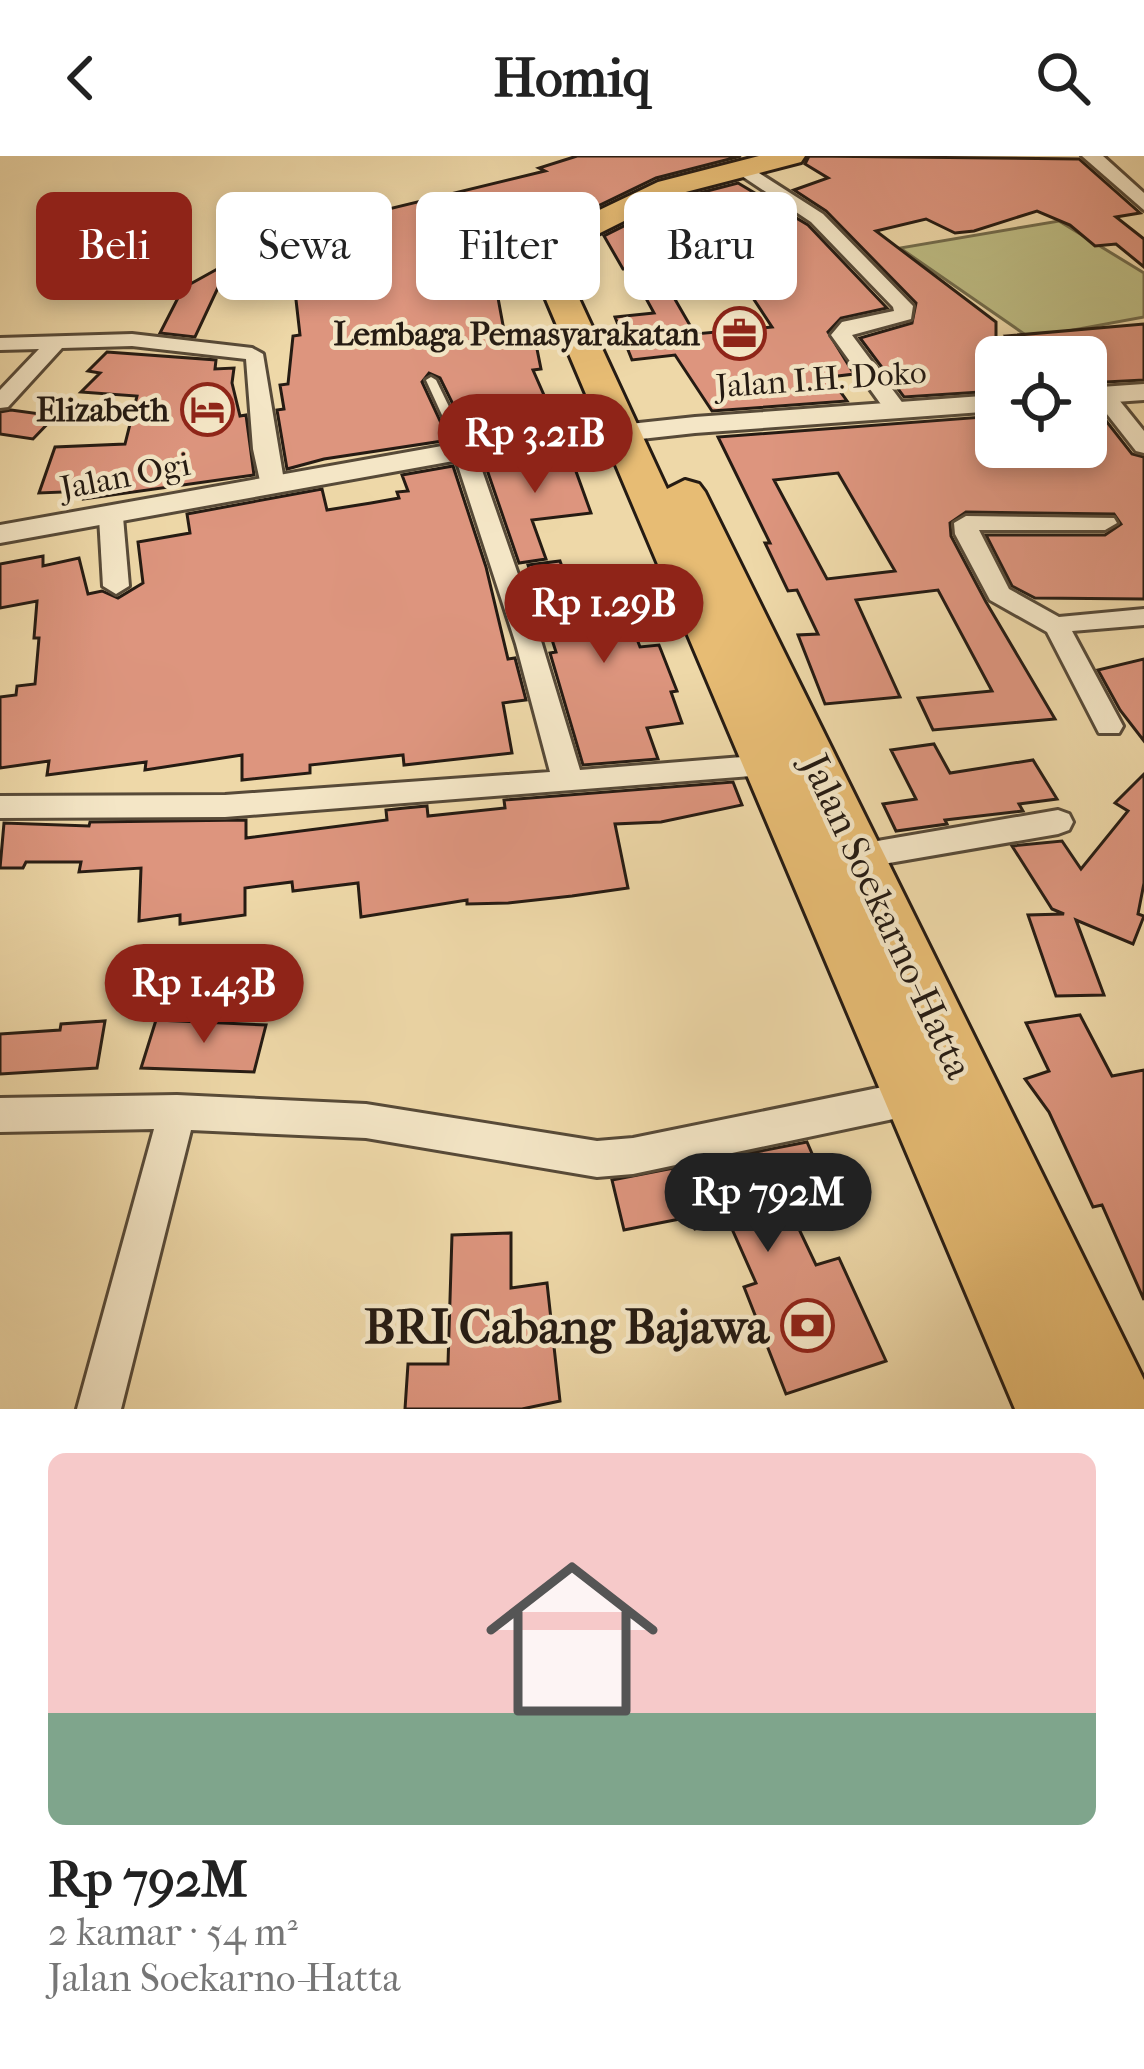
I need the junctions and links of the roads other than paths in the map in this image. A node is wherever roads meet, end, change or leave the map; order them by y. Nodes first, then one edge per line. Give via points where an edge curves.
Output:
1 (791, 156) edge
2 (1093, 156) edge
3 (739, 167) junction
4 (1142, 200) edge
5 (56, 343) junction
6 (0, 344) edge
7 (431, 380) dead end
8 (1144, 392) edge
9 (1107, 394) edge
10 (0, 402) edge
11 (975, 404) edge
12 (1107, 408) edge
13 (896, 410) junction
14 (636, 428) junction
15 (1144, 446) edge
16 (464, 450) junction
17 (272, 481) junction
18 (111, 517) junction
19 (1105, 523) dead end
20 (0, 534) edge
21 (116, 586) dead end
22 (1144, 617) edge
23 (1058, 627) junction
24 (1109, 725) dead end
25 (790, 779) junction
26 (568, 782) junction
27 (0, 807) edge
28 (1058, 822) dead end
29 (860, 856) junction
30 (917, 1097) junction
31 (177, 1112) junction
32 (0, 1115) edge
33 (99, 1409) edge
34 (1053, 1409) edge
35 (1119, 1409) edge

1 - 3 highway
2 - 4 street
3 - 13 street via 817,218 903,306 904,315 849,326 841,335
3 - 14 highway, Jalan Soekarno-Hatta via 668,188 566,237
5 - 6 street
5 - 10 street
5 - 17 street via 165,342 252,354
7 - 16 lane
8 - 9 street
11 - 13 street, Jalan I.H. Doko
12 - 15 street
13 - 14 street, Jalan I.H. Doko
14 - 16 street, Jalan Ogi
14 - 25 highway, Jalan Soekarno-Hatta
16 - 17 street, Jalan Ogi
16 - 26 street
17 - 18 street, Jalan Ogi
18 - 20 street, Jalan Ogi
18 - 21 street
19 - 23 street via 966,524 999,594
22 - 23 street
23 - 24 street
25 - 26 street
25 - 29 highway, Jalan Soekarno-Hatta
25 - 30 highway, Jalan Soekarno-Hatta
26 - 27 street via 225,806
28 - 29 street
29 - 35 highway, Jalan Soekarno-Hatta
30 - 31 street via 597,1159 366,1120
30 - 34 highway, Jalan Soekarno-Hatta
31 - 32 street
31 - 33 street

